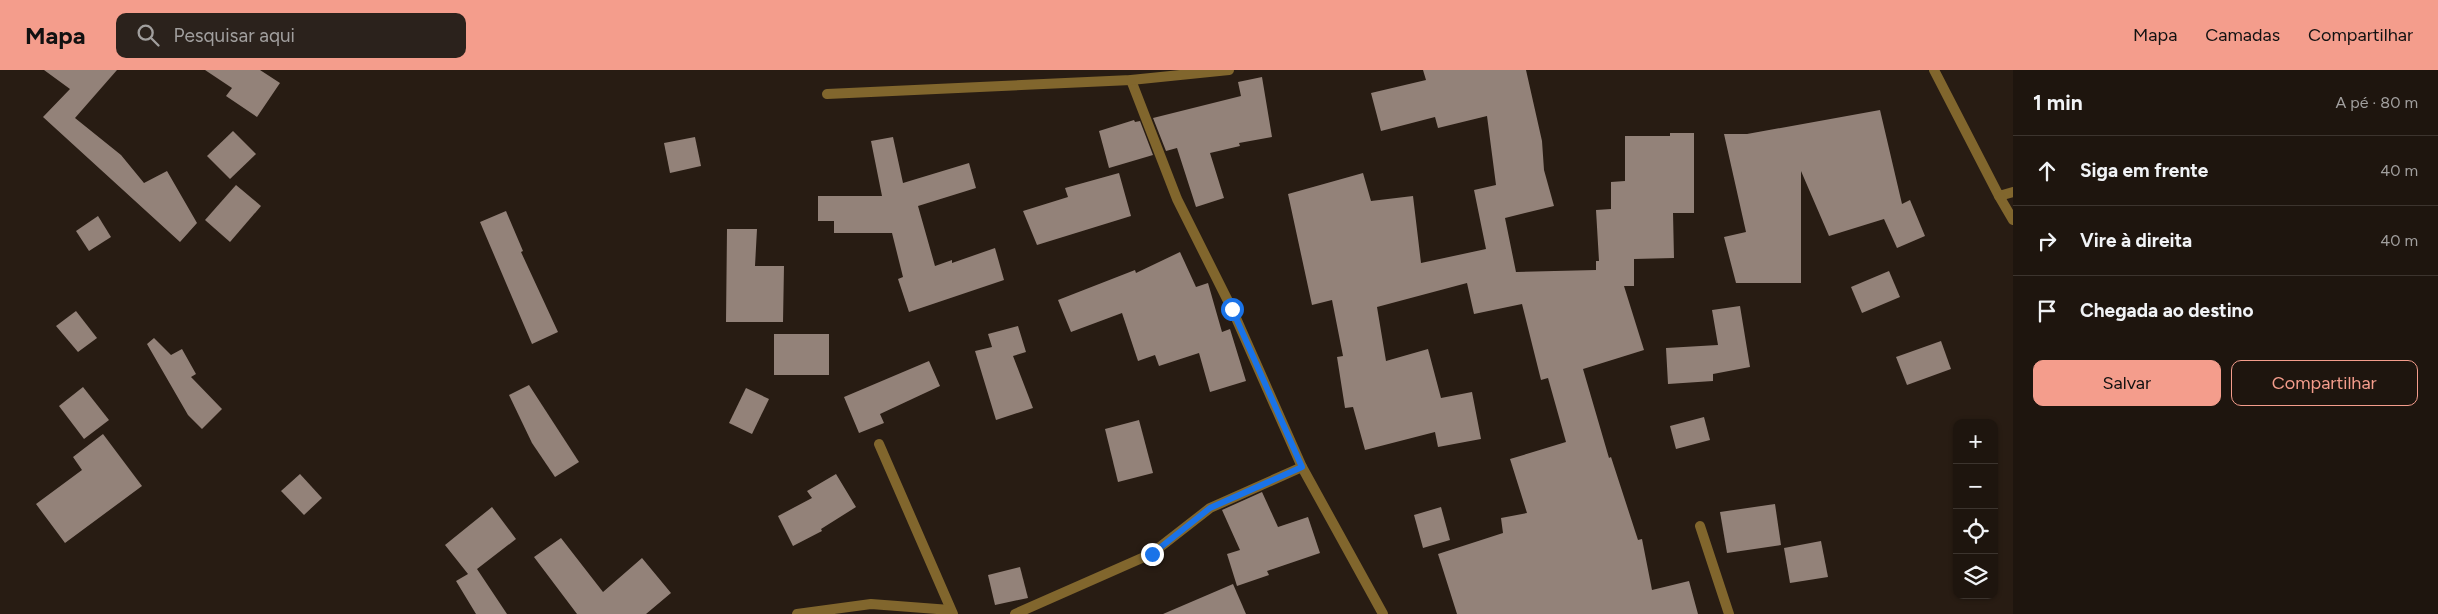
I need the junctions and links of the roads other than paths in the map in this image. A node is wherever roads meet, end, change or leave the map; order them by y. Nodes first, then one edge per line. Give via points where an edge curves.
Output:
1 (1229, 70) edge
2 (1934, 70) edge
3 (1131, 80) junction
4 (827, 94) dead end
5 (2013, 192) edge
6 (1999, 196) junction
7 (2013, 220) edge
8 (879, 444) dead end
9 (1302, 467) junction
10 (1700, 526) dead end
11 (951, 612) edge
12 (796, 614) edge
13 (1015, 614) edge
14 (1383, 614) edge
15 (1729, 614) edge

1 - 3 street
2 - 6 street
3 - 4 street
3 - 9 street via 1177,199 1232,309
5 - 6 street
6 - 7 street
8 - 11 street
9 - 13 street via 1210,508 1152,554
9 - 14 street
10 - 15 street
11 - 12 street via 871,604

